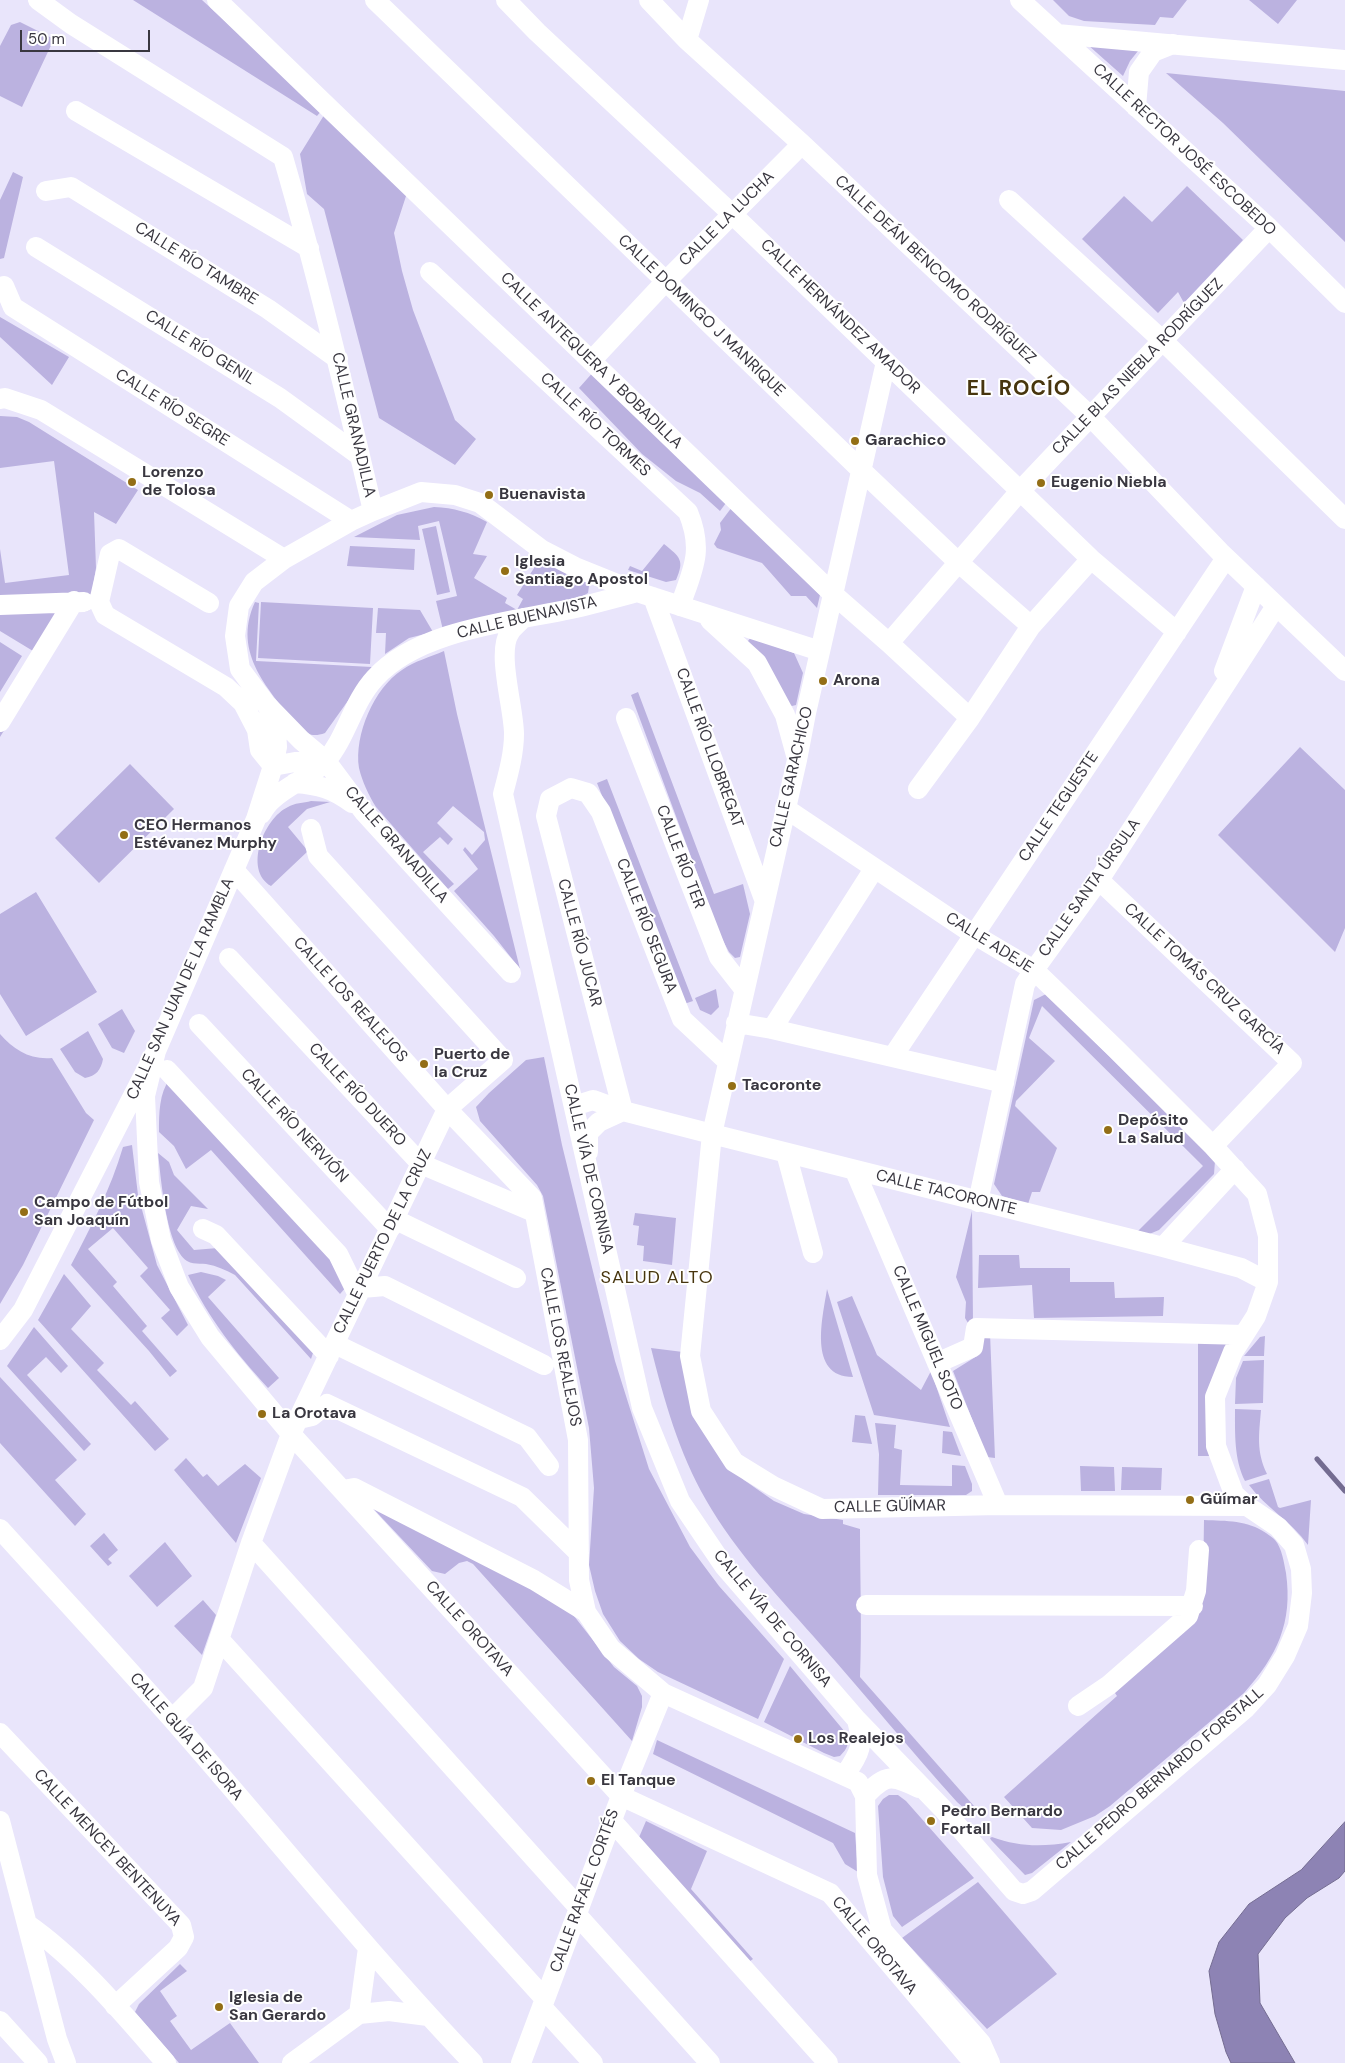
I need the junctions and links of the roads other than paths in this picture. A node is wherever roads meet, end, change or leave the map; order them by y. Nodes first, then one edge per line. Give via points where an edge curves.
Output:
1 (38, 0) edge
2 (217, 0) edge
3 (375, 0) edge
4 (506, 0) edge
5 (649, 0) edge
6 (699, 0) edge
7 (1020, 0) edge
8 (1056, 34) junction
9 (687, 40) junction
10 (1175, 43) junction
11 (1345, 60) edge
12 (1136, 107) junction
13 (76, 111) dead end
14 (802, 144) junction
15 (46, 191) dead end
16 (1009, 200) dead end
17 (732, 214) junction
18 (1269, 228) junction
19 (36, 247) dead end
20 (309, 248) junction
21 (430, 272) dead end
22 (666, 281) junction
23 (4, 286) dead end
24 (1345, 303) edge
25 (1163, 341) junction
26 (338, 359) junction
27 (591, 361) junction
28 (886, 362) junction
29 (0, 399) edge
30 (1090, 416) junction
31 (360, 456) junction
32 (861, 470) junction
33 (1020, 491) junction
34 (373, 511) junction
35 (1345, 519) edge
36 (351, 521) junction
37 (1091, 558) junction
38 (1226, 558) junction
39 (284, 559) junction
40 (958, 562) junction
41 (1256, 586) junction
42 (833, 594) junction
43 (645, 595) junction
44 (74, 601) junction
45 (99, 602) junction
46 (209, 603) dead end
47 (0, 605) edge
48 (680, 606) junction
49 (1276, 606) junction
50 (523, 618) junction
51 (1031, 626) junction
52 (1177, 632) junction
53 (745, 638) junction
54 (889, 643) junction
55 (820, 651) junction
56 (1345, 671) edge
57 (779, 702) junction
58 (266, 704) junction
59 (1211, 706) junction
60 (806, 713) junction
61 (626, 718) dead end
62 (970, 718) junction
63 (0, 722) edge
64 (301, 740) junction
65 (797, 760) junction
66 (326, 761) junction
67 (295, 762) junction
68 (273, 766) junction
69 (295, 783) junction
70 (571, 788) joint
71 (918, 789) dead end
72 (785, 808) junction
73 (364, 812) junction
74 (256, 819) junction
75 (310, 830) dead end
76 (874, 868) junction
77 (234, 870) junction
78 (1099, 880) junction
79 (764, 900) junction
80 (973, 934) junction
81 (229, 958) dead end
82 (1034, 970) junction
83 (511, 973) dead end
84 (744, 989) junction
85 (736, 1023) junction
86 (199, 1024) dead end
87 (772, 1029) junction
88 (156, 1051) junction
89 (893, 1056) junction
90 (728, 1062) junction
91 (167, 1070) dead end
92 (1004, 1083) junction
93 (574, 1106) junction
94 (447, 1109) junction
95 (623, 1111) junction
96 (712, 1134) junction
97 (1214, 1146) junction
98 (786, 1153) junction
99 (421, 1164) junction
100 (588, 1168) junction
101 (1235, 1170) junction
102 (855, 1171) junction
103 (978, 1202) junction
104 (534, 1212) junction
105 (392, 1224) junction
106 (203, 1229) dead end
107 (1163, 1247) junction
108 (813, 1253) dead end
109 (516, 1278) dead end
110 (1268, 1282) junction
111 (360, 1291) junction
112 (1244, 1335) junction
113 (0, 1340) edge
114 (332, 1350) junction
115 (938, 1363) junction
116 (544, 1365) dead end
117 (295, 1426) junction
118 (549, 1466) dead end
119 (343, 1490) junction
120 (998, 1505) junction
121 (1247, 1506) junction
122 (0, 1529) edge
123 (251, 1543) junction
124 (1199, 1550) dead end
125 (579, 1554) junction
126 (866, 1605) dead end
127 (1193, 1606) junction
128 (586, 1612) junction
129 (220, 1640) junction
130 (663, 1693) junction
131 (1078, 1706) dead end
132 (172, 1719) junction
133 (857, 1720) junction
134 (0, 1733) edge
135 (860, 1752) junction
136 (889, 1752) junction
137 (886, 1778) junction
138 (856, 1784) junction
139 (928, 1792) junction
140 (621, 1796) junction
141 (0, 1821) edge
142 (612, 1822) junction
143 (0, 1868) edge
144 (16, 1886) junction
145 (830, 1893) junction
146 (1023, 1894) joint
147 (873, 1896) junction
148 (578, 1911) junction
149 (27, 1924) junction
150 (368, 1948) junction
151 (544, 2003) junction
152 (115, 2006) junction
153 (359, 2014) junction
154 (428, 2016) junction
155 (0, 2021) edge
156 (64, 2062) edge
157 (38, 2063) edge
158 (166, 2063) edge
159 (292, 2063) edge
160 (473, 2063) edge
161 (521, 2063) edge
162 (594, 2063) edge
163 (710, 2063) edge
164 (828, 2063) edge
165 (989, 2063) edge

1 - 20 street, CALLE GRANADILLA via 80,30 283,157
2 - 27 street, CALLE ANTEQUERA Y BOBADILLA
3 - 22 street, CALLE DOMINGO J MANRIQUE
4 - 17 street, CALLE HERNÁNDEZ AMADOR
5 - 9 street, CALLE DEÁN BENCOMO RODRÍGUEZ
6 - 9 street
7 - 8 street, CALLE RECTOR JOSÉ ESCOBEDO
8 - 10 street
8 - 12 street, CALLE RECTOR JOSÉ ESCOBEDO
9 - 14 street, CALLE DEÁN BENCOMO RODRÍGUEZ
10 - 11 street
10 - 12 street via 1154,52 1139,72
12 - 18 street, CALLE RECTOR JOSÉ ESCOBEDO
13 - 20 street
14 - 17 street, CALLE LA LUCHA
14 - 30 street, CALLE DEÁN BENCOMO RODRÍGUEZ
15 - 26 street, CALLE RÍO TAMBRE via 71,187 268,309
16 - 25 street
17 - 22 street, CALLE LA LUCHA
17 - 28 street, CALLE HERNÁNDEZ AMADOR
18 - 24 street, CALLE RECTOR JOSÉ ESCOBEDO
18 - 25 street, CALLE BLAS NIEBLA RODRÍGUEZ
19 - 31 street, CALLE RÍO GENIL via 280,398
20 - 26 street, CALLE GRANADILLA
21 - 48 street, CALLE RÍO TORMES via 688,512 695,530 696,555
22 - 27 street, CALLE LA LUCHA
22 - 32 street, CALLE DOMINGO J MANRIQUE
23 - 36 street, CALLE RÍO SEGRE via 13,307
25 - 30 street, CALLE BLAS NIEBLA RODRÍGUEZ
25 - 35 street
26 - 31 street, CALLE GRANADILLA
27 - 42 street, CALLE ANTEQUERA Y BOBADILLA
28 - 32 street, CALLE GARACHICO
28 - 33 street, CALLE HERNÁNDEZ AMADOR
29 - 39 street via 41,410
30 - 33 street, CALLE BLAS NIEBLA RODRÍGUEZ
30 - 38 street, CALLE DEÁN BENCOMO RODRÍGUEZ
31 - 34 street, CALLE GRANADILLA
32 - 40 street, CALLE DOMINGO J MANRIQUE
32 - 42 street, CALLE GARACHICO
33 - 37 street, CALLE HERNÁNDEZ AMADOR
33 - 40 street, CALLE BLAS NIEBLA RODRÍGUEZ
34 - 36 street, CALLE GRANADILLA
34 - 43 street via 420,492 455,495 480,503 542,550
36 - 39 street, CALLE GRANADILLA
37 - 51 street
37 - 52 street, CALLE HERNÁNDEZ AMADOR
38 - 41 street, CALLE DEÁN BENCOMO RODRÍGUEZ
38 - 52 street, CALLE TEGUESTE
39 - 58 street, CALLE GRANADILLA via 254,582 239,606 235,636 240,669
40 - 51 street, CALLE DOMINGO J MANRIQUE
40 - 54 street, CALLE BLAS NIEBLA RODRÍGUEZ
41 - 49 street, CALLE DEÁN BENCOMO RODRÍGUEZ
41 - 59 street, CALLE SANTA ÚRSULA
42 - 54 street, CALLE ANTEQUERA Y BOBADILLA
42 - 55 street, CALLE GARACHICO
43 - 48 street
43 - 50 street, CALLE BUENAVISTA
43 - 79 street, CALLE RÍO LLOBREGAT
44 - 45 street
44 - 47 street
44 - 63 street
45 - 46 street via 110,554 120,549
45 - 68 street via 105,615 226,687 243,703 257,730 260,750
48 - 53 street via 703,614
49 - 56 street, CALLE DEÁN BENCOMO RODRÍGUEZ
49 - 59 street, CALLE SANTA ÚRSULA
50 - 66 street, CALLE BUENAVISTA via 415,647 393,659 361,695 340,741
50 - 93 street, CALLE VÍA DE CORNISA via 508,633 504,656 514,735 503,794
51 - 62 street
52 - 80 street, CALLE TEGUESTE
53 - 55 street
53 - 57 street
54 - 62 street, CALLE ANTEQUERA Y BOBADILLA
55 - 60 street, CALLE GARACHICO
57 - 60 street via 794,711
57 - 65 street
58 - 64 street, CALLE GRANADILLA
58 - 68 street, CALLE SAN JUAN DE LA RAMBLA via 276,730
59 - 78 street, CALLE SANTA ÚRSULA
60 - 65 street, CALLE GARACHICO
61 - 84 street, CALLE RÍO TER via 719,957
62 - 71 street
64 - 66 street, CALLE GRANADILLA
64 - 67 street
65 - 72 street, CALLE GARACHICO
66 - 67 street
66 - 69 street, CALLE SAN JUAN DE LA RAMBLA via 316,772
66 - 73 street, CALLE GRANADILLA
67 - 68 street
68 - 74 street, CALLE SAN JUAN DE LA RAMBLA
69 - 73 street via 321,786 340,794
69 - 74 street, CALLE SAN JUAN DE LA RAMBLA via 272,799
70 - 90 street, CALLE RÍO SEGURA via 588,793 601,812 682,1019
70 - 95 street, CALLE RÍO JUCAR via 550,799 546,816
72 - 76 street, CALLE ADEJE
72 - 79 street, CALLE GARACHICO
73 - 83 street, CALLE GRANADILLA
74 - 77 street, CALLE SAN JUAN DE LA RAMBLA
75 - 94 street, CALLE PUERTO DE LA CRUZ via 318,856 503,1060
76 - 80 street, CALLE ADEJE
76 - 87 street
77 - 88 street, CALLE SAN JUAN DE LA RAMBLA
77 - 94 street, CALLE LOS REALEJOS
78 - 82 street, CALLE SANTA ÚRSULA
78 - 97 street, CALLE TOMÁS CRUZ GARCÍA via 1292,1063
79 - 84 street, CALLE GARACHICO
80 - 82 street, CALLE ADEJE
80 - 89 street, CALLE TEGUESTE
81 - 99 street, CALLE RÍO DUERO
82 - 92 street, CALLE SANTA ÚRSULA via 1025,984
82 - 97 street, CALLE ADEJE
84 - 85 street, CALLE GARACHICO
85 - 87 street
85 - 90 street, CALLE GARACHICO
86 - 105 street, CALLE RÍO NERVIÓN
87 - 89 street
88 - 113 street, CALLE SAN JUAN DE LA RAMBLA via 23,1310
88 - 117 street, CALLE OROTAVA via 145,1096 149,1182 161,1240 179,1287 210,1337
89 - 92 street
90 - 96 street, CALLE GARACHICO
91 - 111 street via 338,1254
92 - 103 street, CALLE SANTA ÚRSULA
93 - 95 street, CALLE TACORONTE via 594,1100
93 - 100 street, CALLE VÍA DE CORNISA
94 - 99 street, CALLE PUERTO DE LA CRUZ
94 - 104 street, CALLE LOS REALEJOS via 532,1198
95 - 96 street, CALLE TACORONTE
95 - 100 street via 599,1122 588,1134
96 - 98 street, CALLE TACORONTE
96 - 120 street, CALLE GÜÍMAR via 690,1356 701,1411 734,1462 772,1486 822,1509
97 - 101 street, CALLE ADEJE
98 - 102 street, CALLE TACORONTE
98 - 108 street
99 - 104 street, CALLE RÍO DUERO
99 - 105 street, CALLE PUERTO DE LA CRUZ
100 - 133 street, CALLE VÍA DE CORNISA via 642,1408 680,1501 724,1566
101 - 107 street
101 - 110 street, CALLE PEDRO BERNARDO FORSTALL via 1256,1194 1268,1236
102 - 103 street, CALLE TACORONTE
102 - 115 street, CALLE MIGUEL SOTO
103 - 107 street, CALLE TACORONTE
104 - 125 street, CALLE LOS REALEJOS via 578,1440
105 - 109 street
105 - 111 street, CALLE PUERTO DE LA CRUZ
106 - 114 street via 216,1235
107 - 110 street, CALLE TACORONTE via 1241,1268
110 - 112 street, CALLE PEDRO BERNARDO FORSTALL via 1256,1316
111 - 114 street, CALLE PUERTO DE LA CRUZ
111 - 116 street via 385,1286
112 - 115 street via 976,1328 973,1347
112 - 121 street, CALLE PEDRO BERNARDO FORSTALL via 1233,1352 1215,1397 1216,1446 1234,1494
114 - 117 street, CALLE PUERTO DE LA CRUZ
114 - 118 street via 527,1437
115 - 120 street, CALLE MIGUEL SOTO
117 - 119 street, CALLE OROTAVA
117 - 123 street, CALLE PUERTO DE LA CRUZ
117 - 125 street via 327,1404 522,1497
119 - 128 street via 354,1488 534,1580
119 - 140 street, CALLE OROTAVA
120 - 121 street, CALLE GÜÍMAR
121 - 146 street, CALLE PEDRO BERNARDO FORSTALL via 1278,1527 1294,1545 1301,1569 1298,1626 1285,1656 1267,1685 1245,1709 1032,1891
122 - 132 street, CALLE GUÍA DE ISORA
123 - 129 street, CALLE PUERTO DE LA CRUZ
123 - 148 street
124 - 127 street
125 - 128 street, CALLE LOS REALEJOS via 579,1580
126 - 127 street
127 - 131 street via 1175,1628 1109,1685
128 - 130 street, CALLE LOS REALEJOS via 611,1650
129 - 132 street, CALLE PUERTO DE LA CRUZ via 203,1688
129 - 151 street
130 - 138 street, CALLE LOS REALEJOS
130 - 140 street, CALLE RAFAEL CORTÉS
132 - 150 street, CALLE GUÍA DE ISORA
133 - 135 street via 862,1739
133 - 136 street, CALLE VÍA DE CORNISA
134 - 152 street, CALLE MENCEY BENTENUYA via 181,1925 184,1938 178,1948
135 - 136 street
135 - 138 street
136 - 137 street via 891,1766
136 - 139 street, CALLE VÍA DE CORNISA
137 - 138 street via 876,1784
137 - 139 street via 899,1778
138 - 147 street via 867,1875
139 - 146 street, CALLE VÍA DE CORNISA via 1014,1891
140 - 142 street, CALLE RAFAEL CORTÉS
140 - 145 street, CALLE OROTAVA
141 - 144 street
142 - 148 street, CALLE RAFAEL CORTÉS
142 - 164 street
143 - 144 street
144 - 149 street
145 - 147 street via 852,1902
145 - 165 street, CALLE OROTAVA via 967,2055
147 - 165 street via 882,1930 981,2044
148 - 151 street, CALLE RAFAEL CORTÉS
148 - 163 street
149 - 152 street via 50,1940
149 - 156 street
150 - 153 street
150 - 154 street, CALLE GUÍA DE ISORA
151 - 161 street, CALLE RAFAEL CORTÉS
151 - 162 street
152 - 158 street
153 - 154 street via 389,2011
153 - 159 street
154 - 160 street, CALLE GUÍA DE ISORA
155 - 157 street

